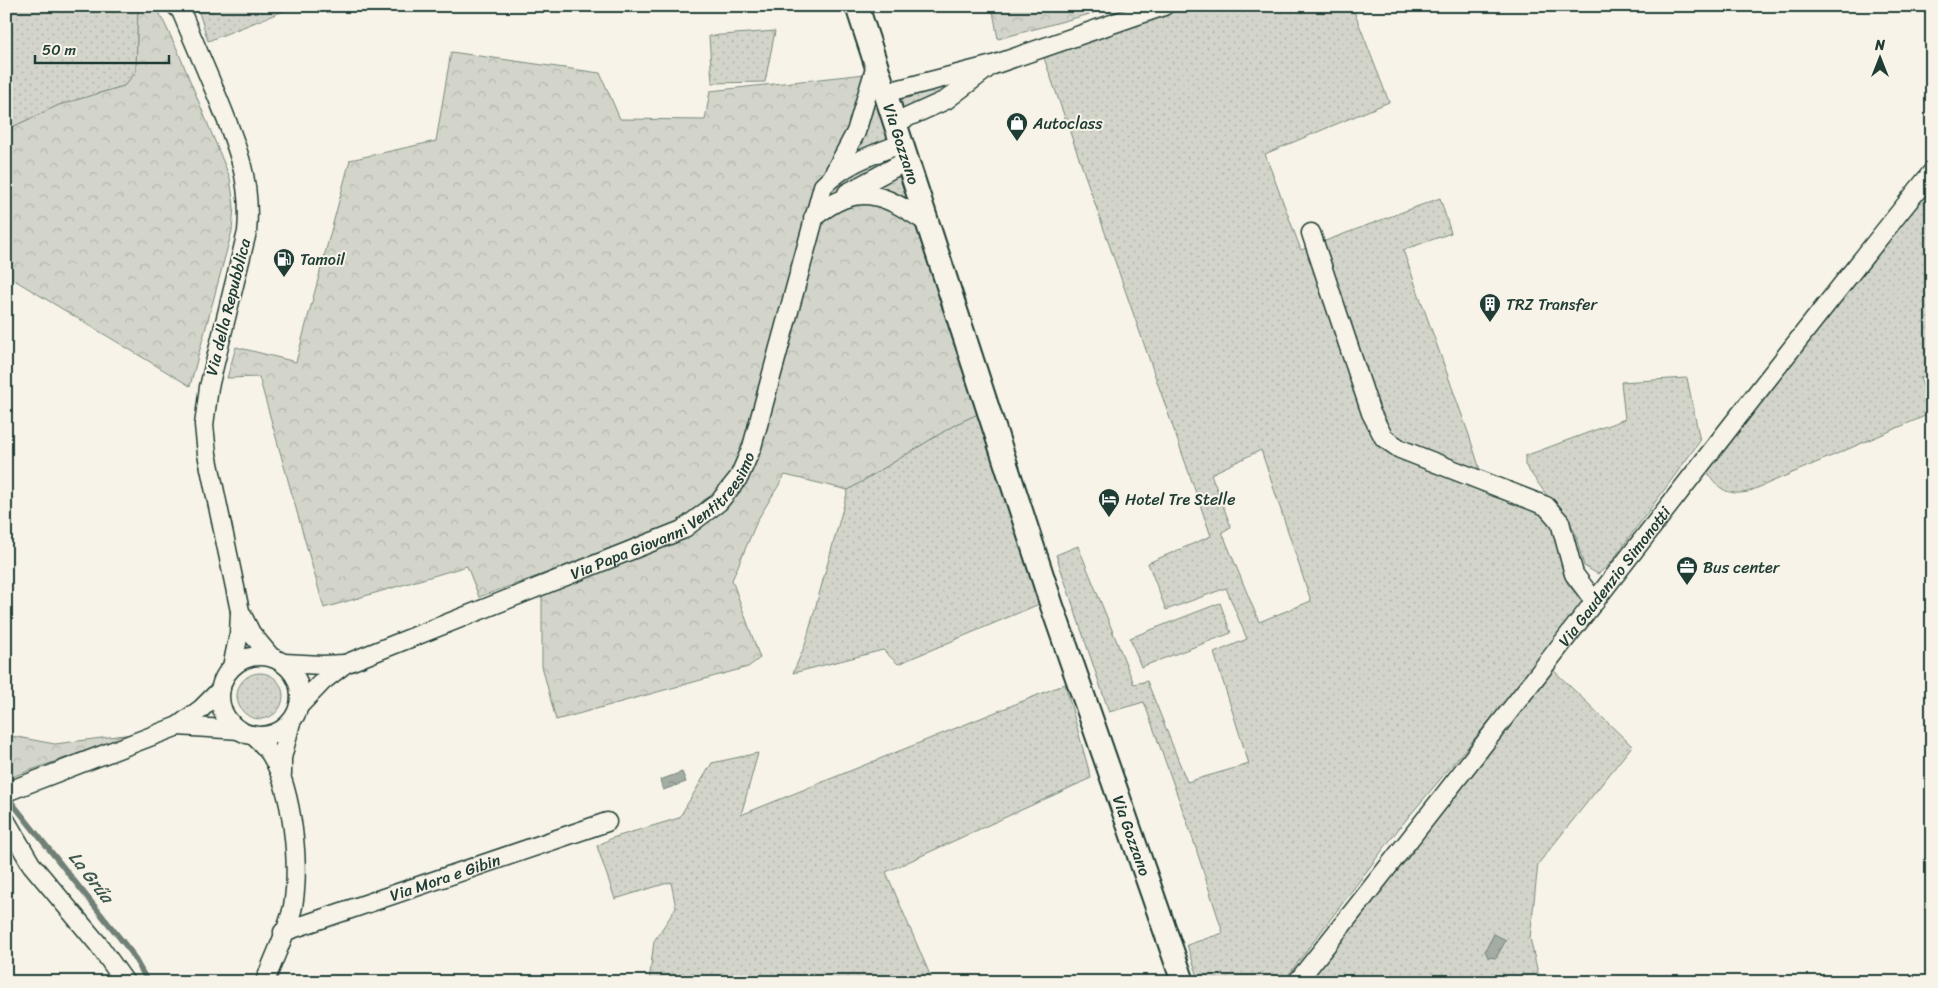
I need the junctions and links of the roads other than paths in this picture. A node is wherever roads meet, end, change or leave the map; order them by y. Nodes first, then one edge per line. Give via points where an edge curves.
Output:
1 (857, 6) edge
2 (1164, 6) edge
3 (180, 8) edge
4 (876, 65) junction
5 (993, 65) junction
6 (884, 93) junction
7 (902, 142) junction
8 (1932, 172) edge
9 (831, 178) junction
10 (831, 205) junction
11 (813, 218) junction
12 (926, 222) junction
13 (1311, 233) dead end
14 (1595, 602) junction
15 (240, 611) junction
16 (277, 660) junction
17 (345, 664) junction
18 (232, 667) junction
19 (221, 688) junction
20 (299, 706) junction
21 (290, 722) junction
22 (178, 726) junction
23 (246, 732) junction
24 (282, 780) junction
25 (6, 792) edge
26 (6, 821) edge
27 (607, 822) dead end
28 (283, 932) junction
29 (124, 982) edge
30 (265, 982) edge
31 (1183, 982) edge
32 (1297, 982) edge

1 - 4 main road, Via Gozzano
2 - 5 street
3 - 15 street, Via della Repubblica via 240,151 248,191 247,232 209,387 204,425 207,454
4 - 6 main road, Via Gozzano
4 - 9 street, Via Papa Giovanni Ventitreesimo via 856,132
5 - 6 street
5 - 7 street via 946,100
6 - 7 main road, Via Gozzano
7 - 9 street, Via Papa Giovanni Ventitreesimo via 855,161
7 - 10 street
7 - 12 main road, Via Gozzano
8 - 14 street, Via Gaudenzio Simonotti
9 - 11 street, Via Papa Giovanni Ventitreesimo via 823,186
10 - 11 street
10 - 12 street via 862,193 877,195 903,206
11 - 17 street, Via Papa Giovanni Ventitreesimo via 752,447 739,477 719,502 682,530
12 - 31 main road, Via Gozzano
13 - 14 street via 1370,413 1384,438 1400,449 1546,506 1560,522 1574,574
14 - 32 street, Via Gaudenzio Simonotti
15 - 16 street, Via della Repubblica via 251,633
15 - 18 street, Via della Repubblica via 240,634
16 - 17 street, Via Papa Giovanni Ventitreesimo
16 - 18 street via 250,657
16 - 20 street via 291,670 298,682
17 - 20 street, Via Papa Giovanni Ventitreesimo
18 - 19 street
19 - 22 street via 202,709
19 - 23 street via 224,712 231,723
20 - 21 street
21 - 23 street via 274,733
21 - 24 street via 282,758
22 - 23 street
22 - 25 street
23 - 24 street via 271,755
24 - 28 street via 293,828 296,861 293,906
26 - 29 street via 32,864 98,944
27 - 28 street, Via Mora e Gibin
28 - 30 street

